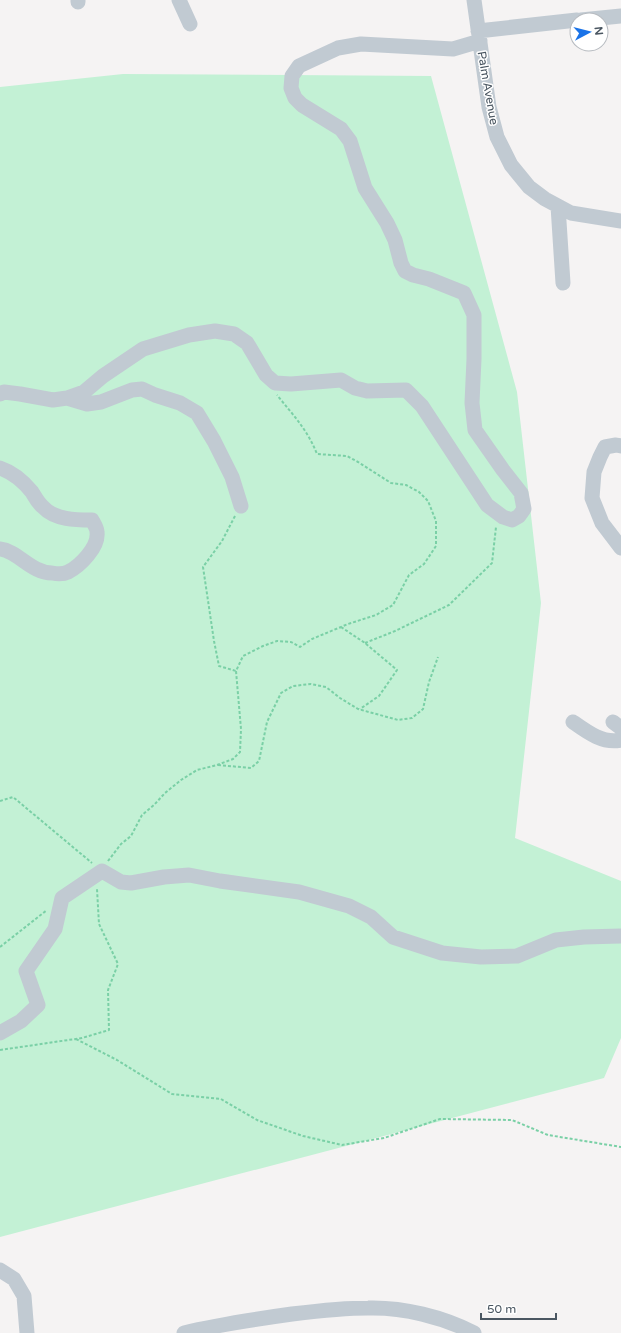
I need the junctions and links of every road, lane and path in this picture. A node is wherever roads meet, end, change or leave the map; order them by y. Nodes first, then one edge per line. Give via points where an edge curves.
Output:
1 (179, 0) edge
2 (474, 0) edge
3 (621, 16) edge
4 (609, 17) edge
5 (569, 21) edge
6 (190, 24) dead end
7 (479, 36) junction
8 (558, 206) junction
9 (621, 221) edge
10 (563, 283) dead end
11 (266, 375) junction
12 (0, 394) edge
13 (67, 398) junction
14 (621, 446) edge
15 (0, 468) edge
16 (241, 506) joint
17 (498, 514) junction
18 (621, 548) edge
19 (0, 549) edge
20 (341, 627) junction
21 (366, 643) junction
22 (438, 657) dead end
23 (236, 671) junction
24 (360, 709) junction
25 (573, 722) dead end
26 (621, 740) edge
27 (217, 765) junction
28 (0, 801) edge
29 (108, 874) junction
30 (62, 898) junction
31 (621, 936) edge
32 (0, 947) edge
33 (0, 1033) edge
34 (76, 1039) junction
35 (0, 1050) edge
36 (621, 1147) edge
37 (0, 1270) edge
38 (27, 1333) edge
39 (184, 1333) edge
40 (474, 1333) edge

1 - 6 street
2 - 7 street, Palm Avenue
3 - 4 street
5 - 7 street
7 - 8 street, Palm Avenue via 489,107 497,137 511,165 530,187
7 - 17 street via 453,49 361,44 338,48 299,66 292,76 291,88 295,98 302,105 341,128 350,141 365,188 387,223 405,271 464,293 474,315 472,403 475,430 521,493 524,509 512,520
8 - 9 street, Palm Avenue via 571,213
8 - 10 street
11 - 13 street via 247,343 234,334 214,331 189,335 143,349 84,392
11 - 17 street via 275,383 341,380 367,391 406,390 422,406 487,505
11 - 20 path via 273,391 302,425 317,454 347,456 391,483 412,488 428,501 436,521 436,546 424,564 409,574 394,605 376,615
12 - 13 street via 4,392 53,400
13 - 16 street via 87,404 142,389 180,402 197,413 214,441 232,477
14 - 18 street via 605,447 594,472 592,498 602,523
15 - 19 street via 25,484 43,508 58,517 92,520 97,532 94,548 81,563 66,573 51,574 37,569 7,550
16 - 23 path via 222,541 203,567 219,666
17 - 21 path via 492,563 449,605
20 - 21 path
20 - 23 path via 300,647 291,642 277,641 263,646 243,656
21 - 24 path via 396,670 379,696
22 - 24 path via 422,709 412,718 398,720
23 - 27 path via 240,752 233,759
24 - 27 path via 326,687 310,684 293,686 281,693 273,708 267,722 259,761 251,768
25 - 26 street via 603,740
27 - 29 path via 197,770 165,792 142,815 131,836 120,844 111,856
28 - 29 path via 13,797
29 - 30 street
29 - 31 street via 120,882 131,883 189,875 298,892 349,906 371,917 393,937 442,953 481,957 517,956 556,940
29 - 34 path via 97,889 98,924 118,964 108,990 109,1030
30 - 32 path
30 - 33 street via 55,929 26,971 38,1004 21,1021
34 - 35 path
34 - 36 path via 118,1060 172,1094 221,1099 257,1120 303,1136 342,1145 384,1138 440,1119 464,1119 512,1120 548,1135
37 - 38 street via 14,1278 24,1296
39 - 40 street via 221,1324 271,1317 369,1308 420,1314 448,1321

